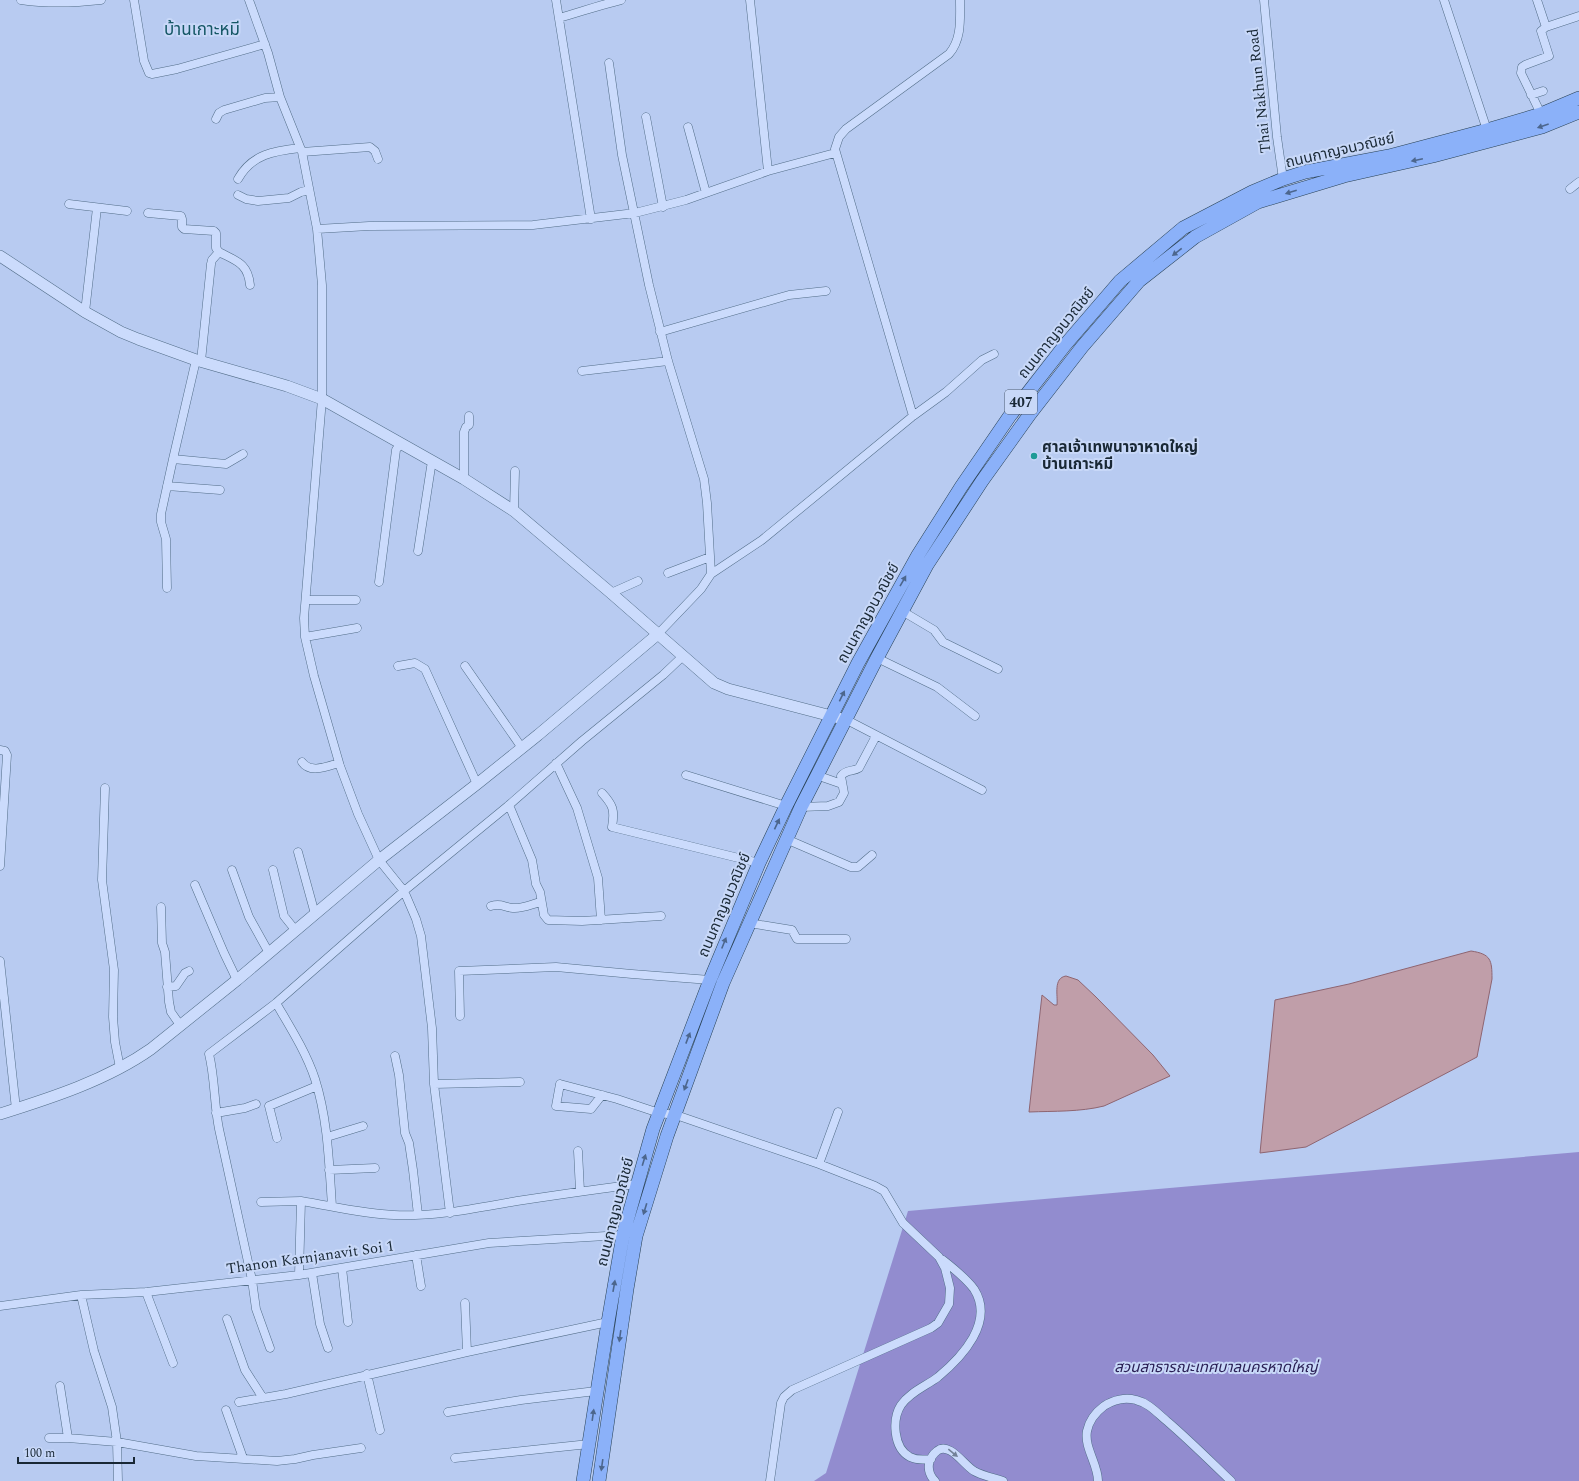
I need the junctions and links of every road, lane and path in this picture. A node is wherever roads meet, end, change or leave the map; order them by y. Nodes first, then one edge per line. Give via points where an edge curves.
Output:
1 (21, 0) edge
2 (101, 0) edge
3 (134, 0) edge
4 (249, 0) edge
5 (556, 0) edge
6 (621, 0) edge
7 (750, 0) edge
8 (960, 0) edge
9 (1264, 0) edge
10 (1444, 0) edge
11 (1537, 0) edge
12 (73, 1) edge
13 (1579, 16) edge
14 (559, 18) junction
15 (1546, 27) junction
16 (265, 44) junction
17 (609, 63) dead end
18 (1543, 91) dead end
19 (1531, 95) junction
20 (280, 97) junction
21 (1579, 98) edge
22 (1579, 112) edge
23 (1541, 114) junction
24 (646, 118) dead end
25 (216, 119) dead end
26 (688, 127) dead end
27 (1487, 130) junction
28 (301, 150) junction
29 (835, 153) junction
30 (378, 159) dead end
31 (768, 171) junction
32 (238, 179) dead end
33 (1283, 179) junction
34 (1579, 182) edge
35 (1570, 189) dead end
36 (309, 190) junction
37 (706, 193) junction
38 (238, 195) dead end
39 (69, 204) dead end
40 (663, 207) junction
41 (98, 208) junction
42 (127, 211) dead end
43 (148, 213) dead end
44 (635, 213) junction
45 (591, 219) junction
46 (317, 230) junction
47 (219, 252) junction
48 (0, 256) edge
49 (250, 285) dead end
50 (826, 291) dead end
51 (85, 312) junction
52 (660, 332) junction
53 (994, 354) dead end
54 (199, 361) junction
55 (668, 361) junction
56 (582, 371) dead end
57 (322, 399) junction
58 (469, 416) dead end
59 (912, 416) junction
60 (400, 444) junction
61 (243, 454) dead end
62 (173, 459) junction
63 (434, 463) junction
64 (515, 471) dead end
65 (464, 479) junction
66 (167, 486) junction
67 (220, 490) dead end
68 (514, 511) junction
69 (418, 551) dead end
70 (710, 557) junction
71 (668, 573) dead end
72 (711, 574) junction
73 (638, 581) dead end
74 (380, 582) dead end
75 (167, 588) dead end
76 (611, 593) junction
77 (306, 600) junction
78 (356, 600) dead end
79 (902, 611) junction
80 (357, 628) dead end
81 (658, 634) junction
82 (305, 637) junction
83 (682, 657) junction
84 (877, 658) junction
85 (398, 666) dead end
86 (465, 666) dead end
87 (998, 669) dead end
88 (975, 716) dead end
89 (831, 717) junction
90 (845, 719) junction
91 (876, 736) junction
92 (522, 748) junction
93 (0, 750) edge
94 (302, 762) dead end
95 (339, 763) junction
96 (556, 763) junction
97 (686, 774) dead end
98 (816, 775) junction
99 (478, 784) junction
100 (842, 784) junction
101 (105, 788) dead end
102 (982, 790) dead end
103 (602, 793) dead end
104 (2, 799) edge
105 (509, 805) junction
106 (786, 806) junction
107 (801, 807) junction
108 (786, 839) junction
109 (298, 852) dead end
110 (0, 855) edge
111 (872, 855) dead end
112 (379, 860) junction
113 (759, 863) junction
114 (0, 866) edge
115 (232, 870) dead end
116 (273, 870) dead end
117 (195, 884) dead end
118 (404, 891) junction
119 (541, 902) junction
120 (491, 906) dead end
121 (161, 907) dead end
122 (315, 914) junction
123 (661, 916) dead end
124 (601, 920) junction
125 (748, 923) junction
126 (296, 930) junction
127 (846, 940) dead end
128 (269, 953) junction
129 (0, 961) edge
130 (189, 971) dead end
131 (238, 980) junction
132 (710, 980) junction
133 (167, 987) junction
134 (276, 1003) junction
135 (460, 1016) dead end
136 (180, 1025) junction
137 (395, 1056) dead end
138 (120, 1068) junction
139 (520, 1082) dead end
140 (434, 1084) junction
141 (317, 1086) junction
142 (602, 1096) junction
143 (256, 1104) dead end
144 (16, 1109) junction
145 (838, 1112) dead end
146 (216, 1113) junction
147 (659, 1113) junction
148 (0, 1114) edge
149 (676, 1115) junction
150 (363, 1126) dead end
151 (327, 1137) junction
152 (277, 1138) dead end
153 (578, 1151) dead end
154 (819, 1164) junction
155 (375, 1168) dead end
156 (329, 1170) junction
157 (637, 1184) junction
158 (580, 1191) junction
159 (301, 1201) junction
160 (261, 1202) dead end
161 (332, 1206) junction
162 (450, 1213) junction
163 (418, 1215) junction
164 (623, 1235) junction
165 (416, 1255) junction
166 (939, 1257) junction
167 (342, 1268) junction
168 (312, 1273) junction
169 (299, 1275) junction
170 (252, 1280) junction
171 (421, 1286) dead end
172 (146, 1292) junction
173 (81, 1295) junction
174 (466, 1303) dead end
175 (0, 1306) edge
176 (227, 1319) dead end
177 (348, 1322) dead end
178 (608, 1322) junction
179 (270, 1348) dead end
180 (328, 1348) dead end
181 (467, 1352) junction
182 (173, 1363) dead end
183 (367, 1374) junction
184 (60, 1386) dead end
185 (596, 1391) junction
186 (263, 1398) junction
187 (239, 1402) dead end
188 (226, 1410) dead end
189 (448, 1412) dead end
190 (380, 1430) dead end
191 (49, 1438) dead end
192 (68, 1438) junction
193 (117, 1442) junction
194 (589, 1444) junction
195 (361, 1448) dead end
196 (243, 1458) junction
197 (455, 1458) dead end
198 (931, 1459) junction
199 (118, 1481) edge
200 (583, 1481) edge
201 (599, 1481) edge
202 (770, 1481) edge
203 (935, 1481) edge
204 (1003, 1481) edge
205 (1098, 1481) edge
206 (1231, 1481) edge

1 - 12 street via 42,3
2 - 12 street
3 - 16 street via 144,61 149,73 177,69
4 - 16 street
5 - 14 street
6 - 14 street
7 - 31 street
8 - 29 street via 959,35 954,49 846,129 836,143
9 - 33 street, Thai Nakhun Road
10 - 27 street
11 - 15 street
13 - 15 street
14 - 45 street
15 - 19 street via 1541,31 1549,56 1525,65 1521,70
16 - 20 street
17 - 44 street via 622,156
18 - 19 street
19 - 23 street
20 - 25 street via 265,98 224,110 219,112
20 - 28 street
21 - 23 main road, ถนนกาญจนวณิชย์ / 407
22 -> 79 main road, ถนนกาญจนวณิชย์ / 407 via 1542,127 1344,176 1258,202 1195,237 1140,281 1082,347 982,481 927,565
23 - 27 main road, ถนนกาญจนวณิชย์ / 407
24 - 40 street
26 - 37 street
27 - 33 main road, ถนนกาญจนวณิชย์ / 407 via 1389,156 1305,172
28 - 30 street via 370,147
28 - 32 street via 274,152 256,159 247,166
28 - 36 street
29 - 31 street
29 - 59 street
31 - 37 street
89 -> 33 main road, ถนนกาญจนวณิชย์ / 407 via 918,555 1009,417 1065,345 1120,281 1183,228
34 - 35 street
36 - 38 street via 289,198 258,201
36 - 46 street
37 - 40 street
39 - 41 street
40 - 44 street
41 - 42 street
41 - 51 street
43 - 47 street via 181,217 182,227 188,230 216,232 216,248
44 - 45 street
44 - 52 street
45 - 46 street via 533,225 377,226
46 - 57 street via 322,285
47 - 49 street via 244,267 249,275
47 - 54 street via 211,264
48 - 51 street
50 - 52 street via 789,295
51 - 54 street via 138,339
52 - 55 street
53 - 59 street via 982,360 946,392
54 - 57 street via 287,386
54 - 62 street
55 - 56 street
55 - 70 street via 704,479
57 - 60 street
57 - 77 street
58 - 65 street via 469,425 464,432
59 - 72 street via 762,540
60 - 63 street
60 - 74 street via 396,450
61 - 62 street via 226,464
62 - 66 street
63 - 65 street
63 - 69 street via 431,467
64 - 68 street
65 - 68 street
66 - 67 street
66 - 75 street via 162,514 166,539
68 - 76 street
70 - 71 street
70 - 72 street
72 - 81 street via 701,589
73 - 76 street
76 - 81 street
77 - 78 street
77 - 82 street
79 - 84 main road, ถนนกาญจนวณิชย์ / 407
79 - 87 street via 934,630 943,642
80 - 82 street
81 - 83 street
81 - 92 street
82 - 95 street
83 - 89 street via 723,688
83 - 96 street
84 - 88 street via 936,687
84 - 90 main road, ถนนกาญจนวณิชย์ / 407
85 - 99 street via 415,663 425,669
86 - 92 street
89 - 90 street
89 - 106 main road, ถนนกาญจนวณิชย์ / 407
90 - 91 street
90 - 98 main road, ถนนกาญจนวณิชย์ / 407
91 - 100 street via 859,768 843,774
91 - 102 street
92 - 99 street
93 - 104 street via 5,751 7,755
94 - 95 street via 313,768
95 - 112 street
96 - 105 street
96 - 124 street via 577,808 598,878
97 - 106 street
98 - 100 street
98 - 107 main road, ถนนกาญจนวณิชย์ / 407
99 - 112 street
100 - 107 street via 843,796 837,804
101 - 138 street via 102,880 114,970 113,1017
103 - 113 street via 611,802 614,814 612,827
104 - 110 street
105 - 118 street
105 - 119 street via 532,860
113 -> 106 main road, ถนนกาญจนวณิชย์ / 407
107 - 108 main road, ถนนกาญจนวณิชย์ / 407
108 - 111 street via 851,867 858,867
108 - 125 main road, ถนนกาญจนวณิชย์ / 407
109 - 122 street
110 - 114 street
112 - 118 street
112 - 122 street
132 -> 113 main road, ถนนกาญจนวณิชย์ / 407
115 - 128 street via 249,917
116 - 126 street via 284,916
117 - 131 street
118 - 134 street
118 - 140 street via 419,927 424,949 432,1028
119 - 120 street via 516,908 501,904
119 - 124 street via 545,918 550,921
121 - 133 street
122 - 126 street
123 - 124 street
125 - 127 street via 792,930 797,939
125 -> 149 main road, ถนนกาญจนวณิชย์ / 407 via 723,983
126 - 128 street
128 - 131 street
129 - 144 street
130 - 133 street via 176,985
131 - 136 street
132 - 135 street via 556,967 459,971
147 -> 132 main road, ถนนกาญจนวณิชย์
133 - 136 street via 171,1012
134 - 141 street via 304,1052
134 - 146 street via 209,1054
136 - 138 street via 151,1049
137 - 163 street
138 - 144 street
139 - 140 street
140 - 162 street
141 - 151 street
141 - 152 street via 269,1106
142 - 142 street via 560,1084 556,1106 590,1109
142 - 147 street
143 - 146 street
144 - 148 street
145 - 154 street
146 - 170 street
147 - 149 street
157 -> 147 main road, ถนนกาญจนวณิชย์
149 - 154 street
149 -> 201 main road, ถนนกาญจนวณิชย์ via 636,1236
150 - 151 street
151 - 156 street
153 - 158 street
154 - 166 street via 884,1191 903,1223
155 - 156 street
156 - 161 street
157 - 158 street
157 - 164 main road, ถนนกาญจนวณิชย์
158 - 162 street
159 - 160 street
159 - 161 street
159 - 169 street
161 - 163 street via 383,1214
162 - 163 street
164 - 165 street, Thanon Karnjanavit Soi 1 via 490,1243
178 -> 164 main road, ถนนกาญจนวณิชย์
165 - 167 street, Thanon Karnjanavit Soi 1
165 - 171 street
166 - 198 street via 973,1289 979,1300 980,1324 964,1352 937,1378 905,1400 898,1411 896,1434 902,1450 916,1459
166 - 202 street via 943,1262 950,1293 949,1304 938,1323 792,1390 784,1397 779,1411
167 - 168 street, Thanon Karnjanavit Soi 1
167 - 177 street
168 - 169 street, Thanon Karnjanavit Soi 1
168 - 180 street via 320,1324
169 - 170 street, Thanon Karnjanavit Soi 1
170 - 172 street, Thanon Karnjanavit Soi 1
170 - 179 street via 256,1309
172 - 173 street, Thanon Karnjanavit Soi 1
172 - 182 street
173 - 175 street, Thanon Karnjanavit Soi 1
173 - 193 street via 94,1351 112,1407
174 - 181 street
176 - 186 street via 245,1370
178 - 181 street
178 - 185 main road, ถนนกาญจนวณิชย์
181 - 183 street
183 - 186 street
183 - 190 street
184 - 192 street
185 - 189 street
194 -> 185 main road, ถนนกาญจนวณิชย์
186 - 187 street
188 - 196 street
191 - 192 street
192 - 193 street
193 - 196 street via 196,1456
193 - 199 street
194 - 197 street
194 - 200 main road, ถนนกาญจนวณิชย์
195 - 196 street via 286,1461
198 - 203 street via 929,1470
198 -> 204 street via 938,1450 945,1448 975,1472
205 - 206 street via 1097,1468 1088,1444 1088,1428 1092,1418 1101,1408 1128,1398 1147,1404

